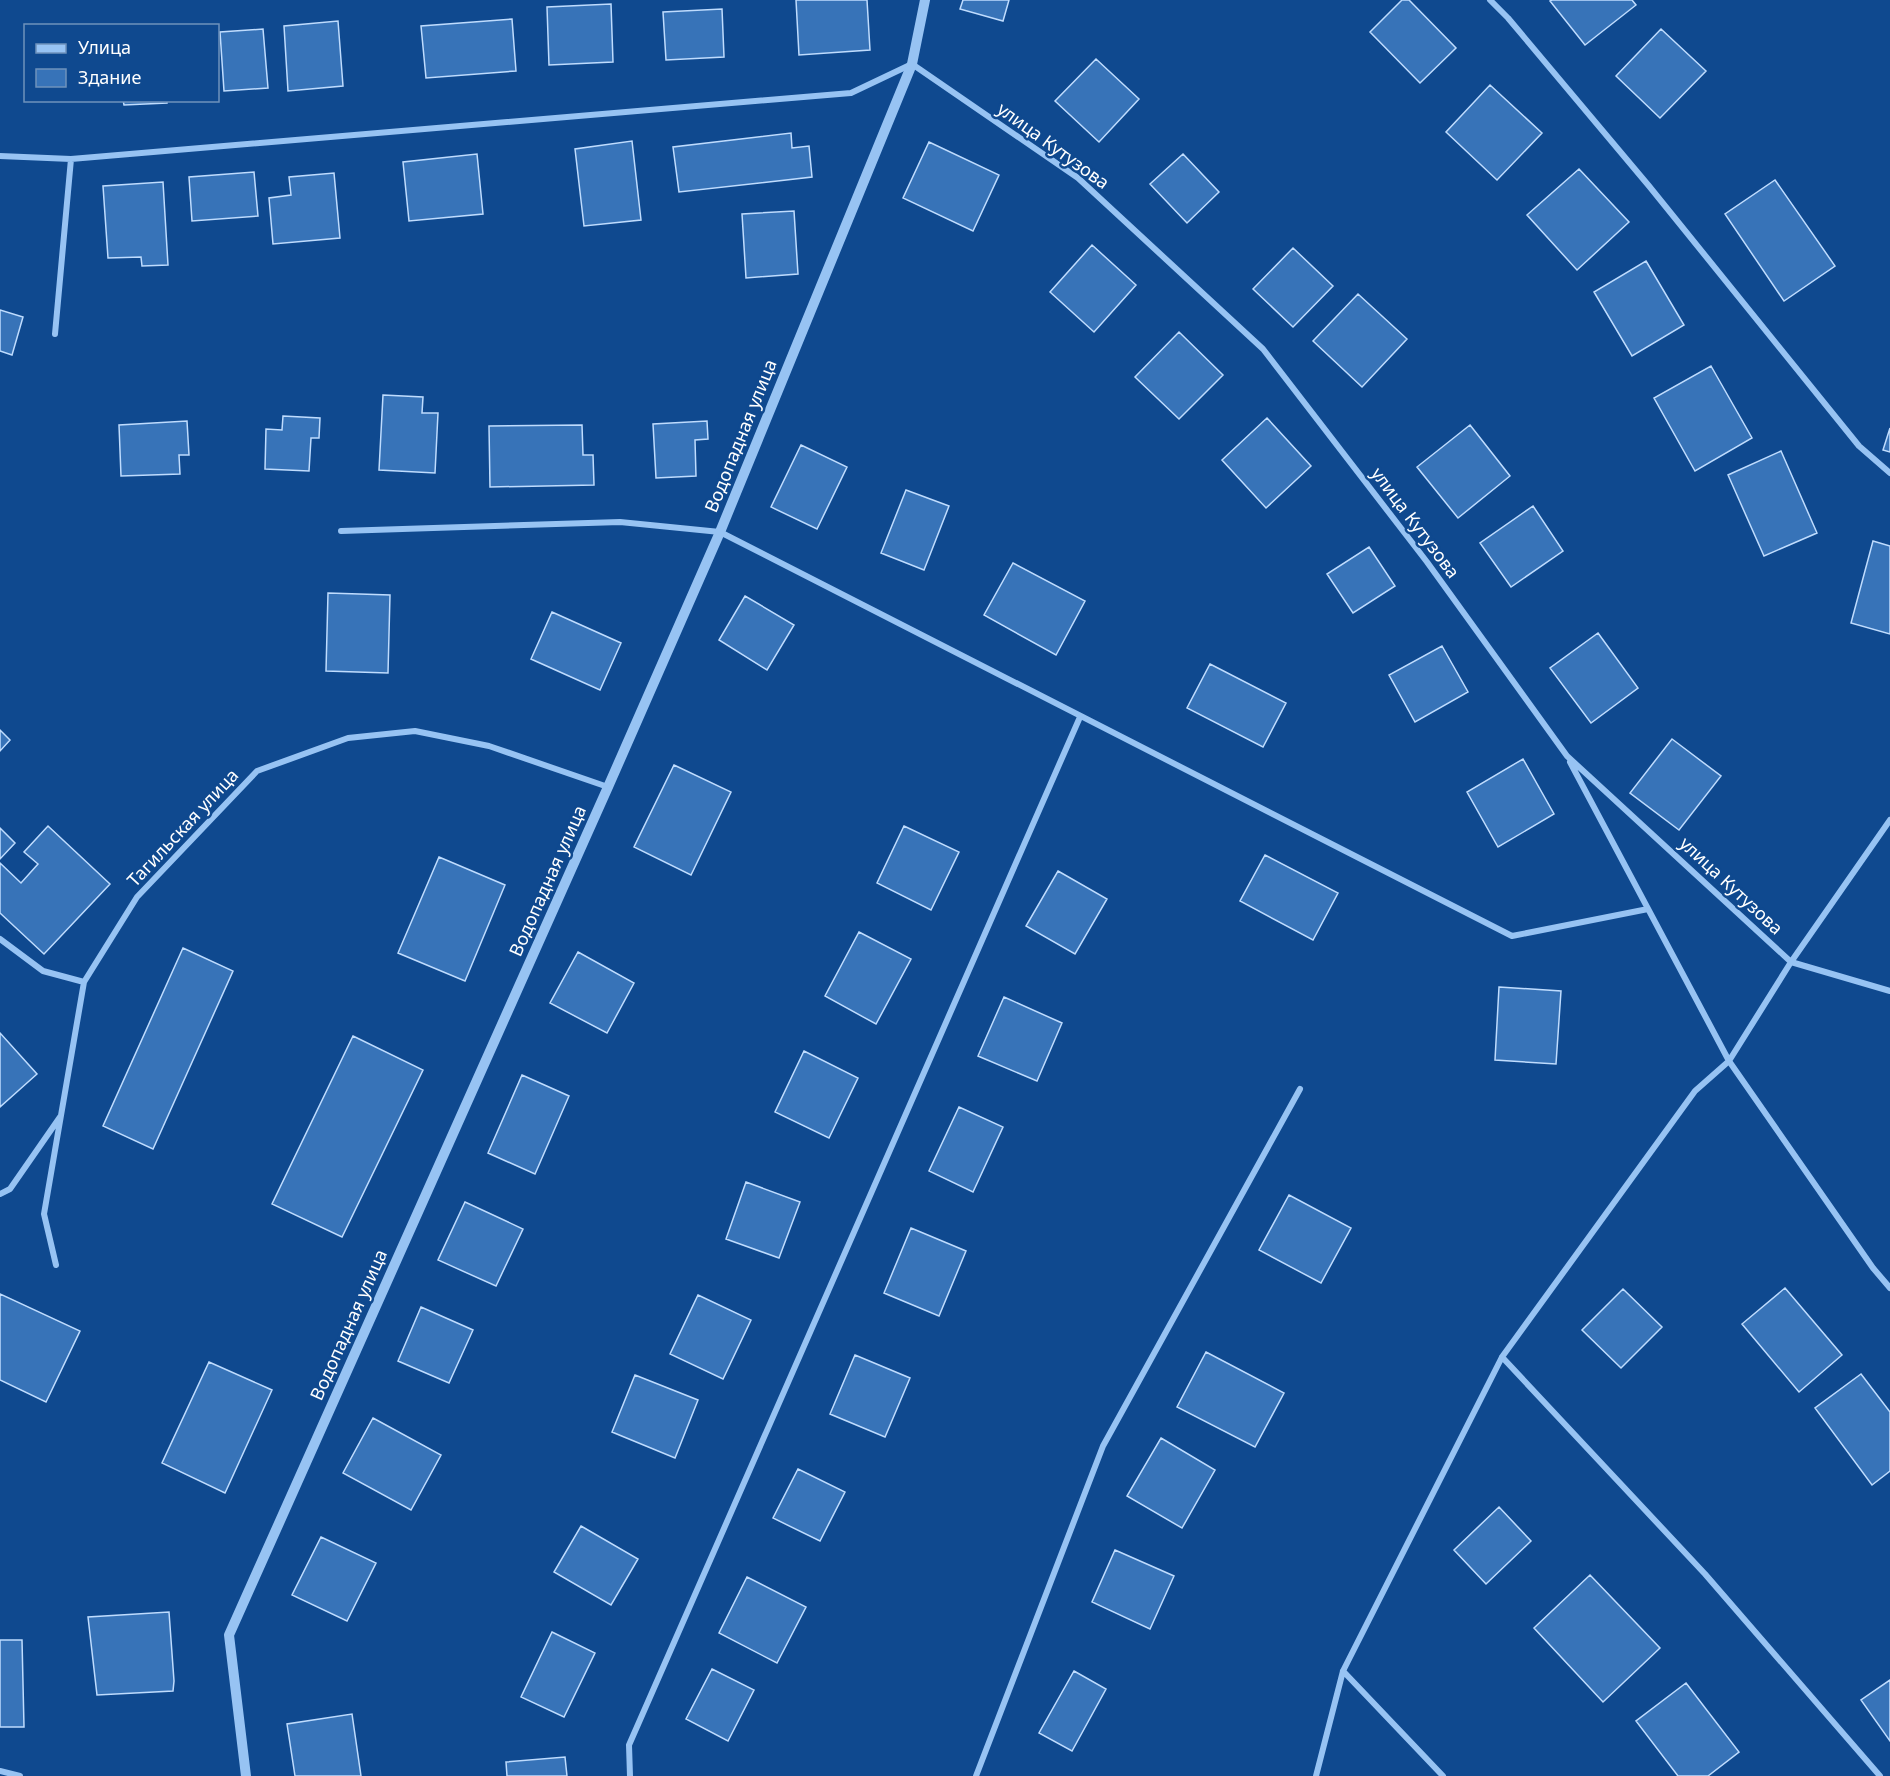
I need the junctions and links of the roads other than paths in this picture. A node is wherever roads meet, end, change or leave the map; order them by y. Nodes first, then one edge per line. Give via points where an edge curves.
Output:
1 (925, 0) edge
2 (1490, 0) edge
3 (912, 64) junction
4 (0, 156) edge
5 (71, 159) junction
6 (55, 334) dead end
7 (1890, 473) edge
8 (341, 531) dead end
9 (720, 532) junction
10 (1080, 717) junction
11 (1567, 756) junction
12 (608, 787) junction
13 (1890, 820) edge
14 (1648, 909) junction
15 (0, 939) edge
16 (1791, 962) junction
17 (84, 982) junction
18 (1890, 991) edge
19 (1729, 1061) junction
20 (1300, 1089) dead end
21 (63, 1114) junction
22 (0, 1194) edge
23 (56, 1265) dead end
24 (1890, 1288) edge
25 (1502, 1357) junction
26 (1342, 1671) junction
27 (0, 1771) edge
28 (20, 1776) edge
29 (246, 1776) edge
30 (630, 1776) edge
31 (976, 1776) edge
32 (1316, 1776) edge
33 (1443, 1776) edge
34 (1880, 1776) edge

1 - 3 street, Водопадная улица
2 - 7 street via 1649,186 1859,446
3 - 5 street via 851,93
3 - 9 street, Водопадная улица
3 - 11 street, улица Кутузова via 1078,178 1263,349 1427,562
4 - 5 street
5 - 6 street
8 - 9 street via 620,522
9 - 10 street
9 - 12 street, Водопадная улица
10 - 14 street via 1512,936
10 - 30 street via 629,1745
11 - 14 street
11 - 16 street, улица Кутузова
12 - 17 street, Тагильская улица via 489,746 415,731 348,738 267,767 257,771 137,897
12 - 29 street, Водопадная улица via 229,1635
13 - 16 street
14 - 19 street
15 - 17 street via 43,971
16 - 18 street, улица Кутузова
16 - 19 street
17 - 21 street
19 - 24 street
19 - 25 street via 1695,1091
20 - 31 street via 1103,1446
21 - 22 street via 10,1189
21 - 23 street via 44,1214
25 - 26 street
25 - 34 street via 1705,1574
26 - 32 street
26 - 33 street
27 - 28 street

